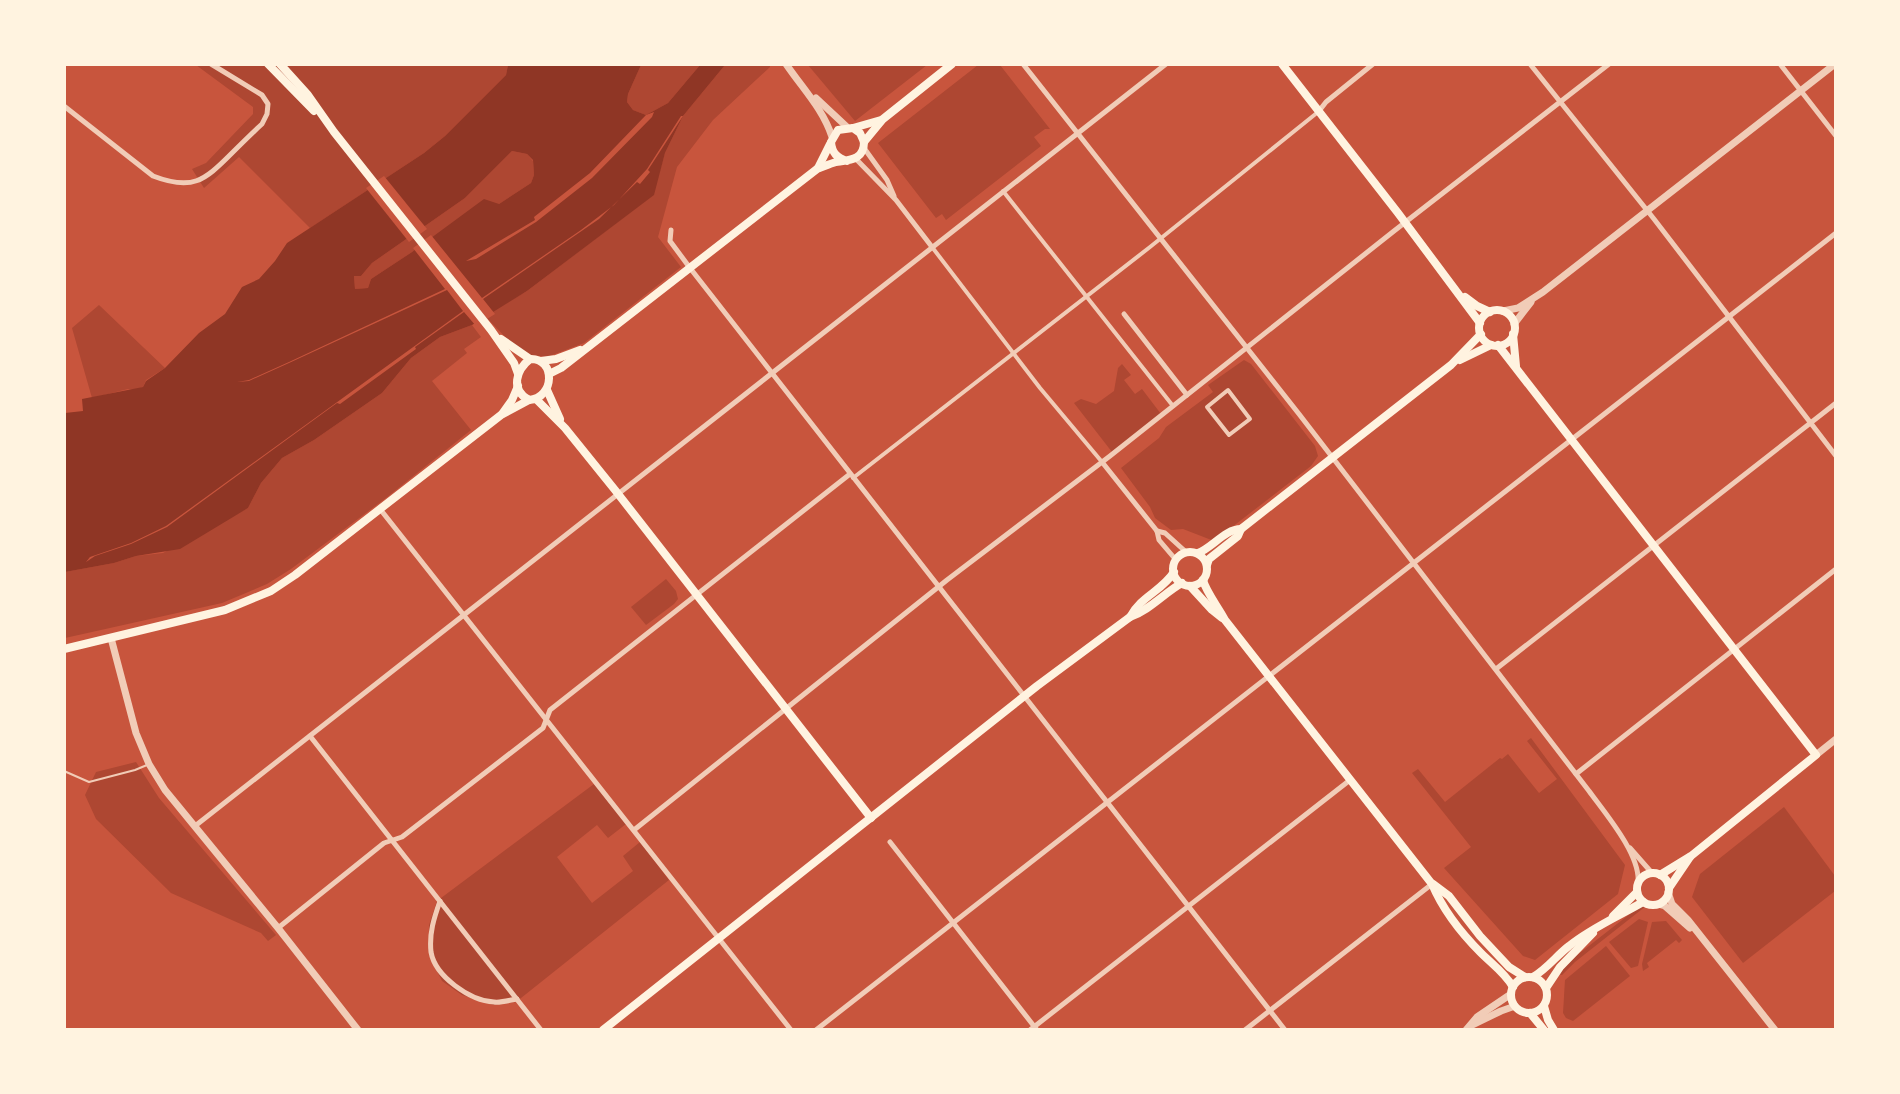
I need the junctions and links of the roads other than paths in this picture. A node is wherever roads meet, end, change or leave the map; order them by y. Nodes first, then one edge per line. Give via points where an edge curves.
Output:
1 (211, 64) edge
2 (268, 64) edge
3 (279, 64) edge
4 (786, 64) edge
5 (952, 64) edge
6 (1023, 64) edge
7 (1166, 64) edge
8 (1282, 64) edge
9 (1373, 64) edge
10 (1530, 64) edge
11 (1609, 64) edge
12 (1780, 64) edge
13 (1835, 64) edge
14 (807, 90) junction
15 (1801, 92) junction
16 (1560, 103) junction
17 (64, 106) edge
18 (1318, 111) junction
19 (883, 119) junction
20 (850, 128) junction
21 (334, 132) junction
22 (1078, 134) junction
23 (1836, 136) edge
24 (832, 140) junction
25 (864, 145) junction
26 (856, 159) junction
27 (847, 161) junction
28 (817, 169) junction
29 (1003, 191) junction
30 (896, 200) junction
31 (1647, 213) junction
32 (1405, 223) junction
33 (671, 230) dead end
34 (1836, 233) edge
35 (1160, 239) junction
36 (932, 247) junction
37 (690, 268) junction
38 (1454, 289) junction
39 (1087, 295) junction
40 (1532, 301) junction
41 (1503, 311) junction
42 (1490, 312) junction
43 (1124, 314) dead end
44 (1729, 317) junction
45 (1480, 323) junction
46 (1514, 324) junction
47 (492, 331) junction
48 (1480, 334) junction
49 (1514, 334) junction
50 (1495, 345) junction
51 (589, 346) junction
52 (1247, 349) junction
53 (1013, 352) junction
54 (530, 359) junction
55 (542, 361) junction
56 (1451, 364) junction
57 (1516, 368) junction
58 (773, 373) junction
59 (518, 374) junction
60 (549, 374) junction
61 (518, 386) junction
62 (547, 390) junction
63 (1187, 395) junction
64 (532, 399) junction
65 (1836, 403) edge
66 (1173, 406) junction
67 (501, 415) junction
68 (1810, 423) junction
69 (565, 428) junction
70 (1229, 435) joint
71 (1571, 440) junction
72 (1836, 456) edge
73 (1332, 458) junction
74 (1102, 462) junction
75 (852, 476) junction
76 (617, 493) junction
77 (380, 509) junction
78 (1241, 529) junction
79 (1157, 531) junction
80 (1654, 544) junction
81 (1186, 552) junction
82 (1198, 554) junction
83 (1176, 560) junction
84 (1413, 563) junction
85 (1207, 565) junction
86 (1836, 569) edge
87 (1174, 572) junction
88 (1203, 580) junction
89 (1186, 584) junction
90 (939, 587) junction
91 (697, 594) junction
92 (465, 615) junction
93 (1130, 617) junction
94 (1225, 620) junction
95 (111, 638) junction
96 (64, 649) edge
97 (1734, 649) junction
98 (1496, 669) junction
99 (1268, 675) junction
100 (1025, 697) junction
101 (787, 709) junction
102 (547, 719) junction
103 (310, 736) junction
104 (1836, 739) edge
105 (1816, 755) junction
106 (149, 764) junction
107 (64, 771) edge
108 (1576, 774) junction
109 (1350, 780) junction
110 (1106, 801) junction
111 (871, 818) junction
112 (195, 826) junction
113 (634, 830) junction
114 (392, 840) junction
115 (890, 842) dead end
116 (1626, 842) junction
117 (1691, 856) junction
118 (1656, 874) junction
119 (1432, 884) junction
120 (1638, 887) junction
121 (1668, 890) junction
122 (440, 901) junction
123 (1643, 902) junction
124 (1658, 904) junction
125 (1188, 905) junction
126 (1610, 920) junction
127 (952, 921) junction
128 (278, 928) junction
129 (1598, 928) junction
130 (1698, 935) junction
131 (719, 939) junction
132 (1529, 977) junction
133 (1546, 988) junction
134 (1512, 991) junction
135 (517, 999) junction
136 (1515, 1006) junction
137 (1544, 1006) junction
138 (1270, 1010) junction
139 (1530, 1013) junction
140 (1033, 1028) edge
141 (1468, 1028) edge
142 (358, 1029) edge
143 (541, 1029) edge
144 (603, 1029) edge
145 (791, 1029) edge
146 (816, 1029) edge
147 (1245, 1029) edge
148 (1285, 1029) edge
149 (1544, 1029) edge
150 (1554, 1029) edge
151 (1775, 1029) edge

1 - 17 street via 262,95 268,104 262,124 200,180 176,183 153,176
2 - 21 main road
3 - 21 main road via 308,95
4 - 14 street
5 - 19 main road
6 - 22 street
7 - 22 street
8 - 18 main road
9 - 18 street
10 - 16 street
11 - 16 street
12 - 15 street
13 - 15 street
14 - 20 street
14 - 24 street via 828,122
15 - 23 street
15 - 31 street
16 - 31 street
16 - 32 street
18 - 32 main road
18 - 35 street
19 - 20 main road
19 - 25 main road
20 - 24 main road via 838,130
20 - 25 main road via 860,133
21 - 47 main road
22 - 29 street
22 - 35 street
24 - 27 main road via 835,155
24 - 28 main road
25 - 26 main road
25 - 30 street
26 - 27 main road
26 - 30 street
27 - 28 main road
28 - 37 main road
29 - 36 street
29 - 39 street
30 - 36 street
31 - 40 street
31 - 44 street
32 - 38 main road
32 - 52 street
33 - 37 street via 670,241
34 - 44 street
35 - 39 street
35 - 52 street
36 - 53 street
36 - 58 street
37 - 51 main road
37 - 58 street
38 - 42 main road
38 - 45 main road
39 - 53 street
39 - 66 street
40 - 41 street
40 - 46 street
41 - 42 main road
41 - 46 main road
42 - 45 main road
43 - 63 street
44 - 68 street
44 - 71 street
45 - 48 main road
46 - 49 main road
47 - 54 main road
47 - 59 main road
48 - 50 main road
48 - 56 main road
49 - 50 main road via 1509,341
49 - 57 main road
50 - 56 main road
50 - 57 main road
51 - 55 main road
51 - 60 main road
52 - 63 street
52 - 73 street
53 - 74 street
53 - 75 street
54 - 55 main road
54 - 59 main road
55 - 60 main road
56 - 73 main road
57 - 71 main road
58 - 75 street
58 - 76 street
59 - 61 main road
60 - 62 main road
61 - 64 main road via 524,397
61 - 67 main road
62 - 64 main road
62 - 69 main road
63 - 66 street
64 - 67 main road
64 - 69 main road
65 - 68 street
66 - 74 street
67 - 77 main road
68 - 72 street
68 - 80 street
69 - 76 main road
70 - 70 street via 1250,419 1228,390 1207,407
71 - 80 main road
71 - 84 street
73 - 78 main road
73 - 84 street
74 - 79 street
74 - 90 street
75 - 90 street
75 - 91 street
76 - 91 main road
76 - 92 street
77 - 92 street
77 - 95 main road via 295,575 255,599
78 - 82 main road via 1234,529
78 - 85 main road
79 - 81 street via 1165,533
79 - 83 street via 1159,540
80 - 97 main road
80 - 98 street
81 - 82 main road
81 - 83 main road
82 - 85 main road
83 - 87 main road
84 - 98 street
84 - 99 street
85 - 88 main road
86 - 97 street
87 - 89 main road
87 - 93 main road via 1136,605
88 - 89 main road
88 - 94 main road
89 - 93 main road via 1167,592 1143,613
89 - 94 main road
90 - 100 street
90 - 101 street
91 - 101 main road
91 - 102 street via 550,710
92 - 102 street
92 - 103 street
93 - 100 main road
94 - 99 main road
95 - 96 main road
95 - 106 street via 136,733
97 - 105 main road
97 - 108 street
98 - 108 street
99 - 109 main road
99 - 110 street
100 - 110 street
100 - 111 main road
101 - 111 main road
101 - 113 street
102 - 113 street
102 - 114 street via 543,728 402,837
103 - 112 street
103 - 114 street
104 - 105 street
105 - 117 main road
106 - 107 lane via 89,782
106 - 112 street
108 - 116 street
109 - 119 main road
109 - 125 street
110 - 125 street
110 - 127 street
111 - 131 main road
112 - 128 street
113 - 131 street
114 - 122 street
114 - 128 street
115 - 127 street
116 - 118 street
116 - 120 street via 1639,874
117 - 118 main road
117 - 121 main road
118 - 120 main road via 1644,876
118 - 121 main road via 1666,880
119 - 132 main road via 1449,896 1509,967
119 - 134 main road via 1440,903 1509,981
119 - 138 street
120 - 123 main road
120 - 126 main road
121 - 124 main road
121 - 130 street via 1672,904
122 - 135 street
122 - 135 street via 431,926 431,954 445,978 463,992 493,1002
123 - 124 main road
123 - 126 main road
124 - 130 street
125 - 138 street
125 - 140 street
126 - 129 main road
127 - 140 street
127 - 146 street
128 - 142 street
129 - 132 main road via 1568,947 1547,969
129 - 133 main road via 1560,967
130 - 151 street
131 - 144 main road
131 - 145 street
132 - 133 main road via 1539,979
132 - 134 main road via 1516,982
133 - 137 main road
134 - 136 main road
134 - 141 street
135 - 143 street
136 - 139 main road
136 - 141 street
137 - 139 main road
137 - 150 main road
138 - 147 street
138 - 148 street
139 - 149 main road

